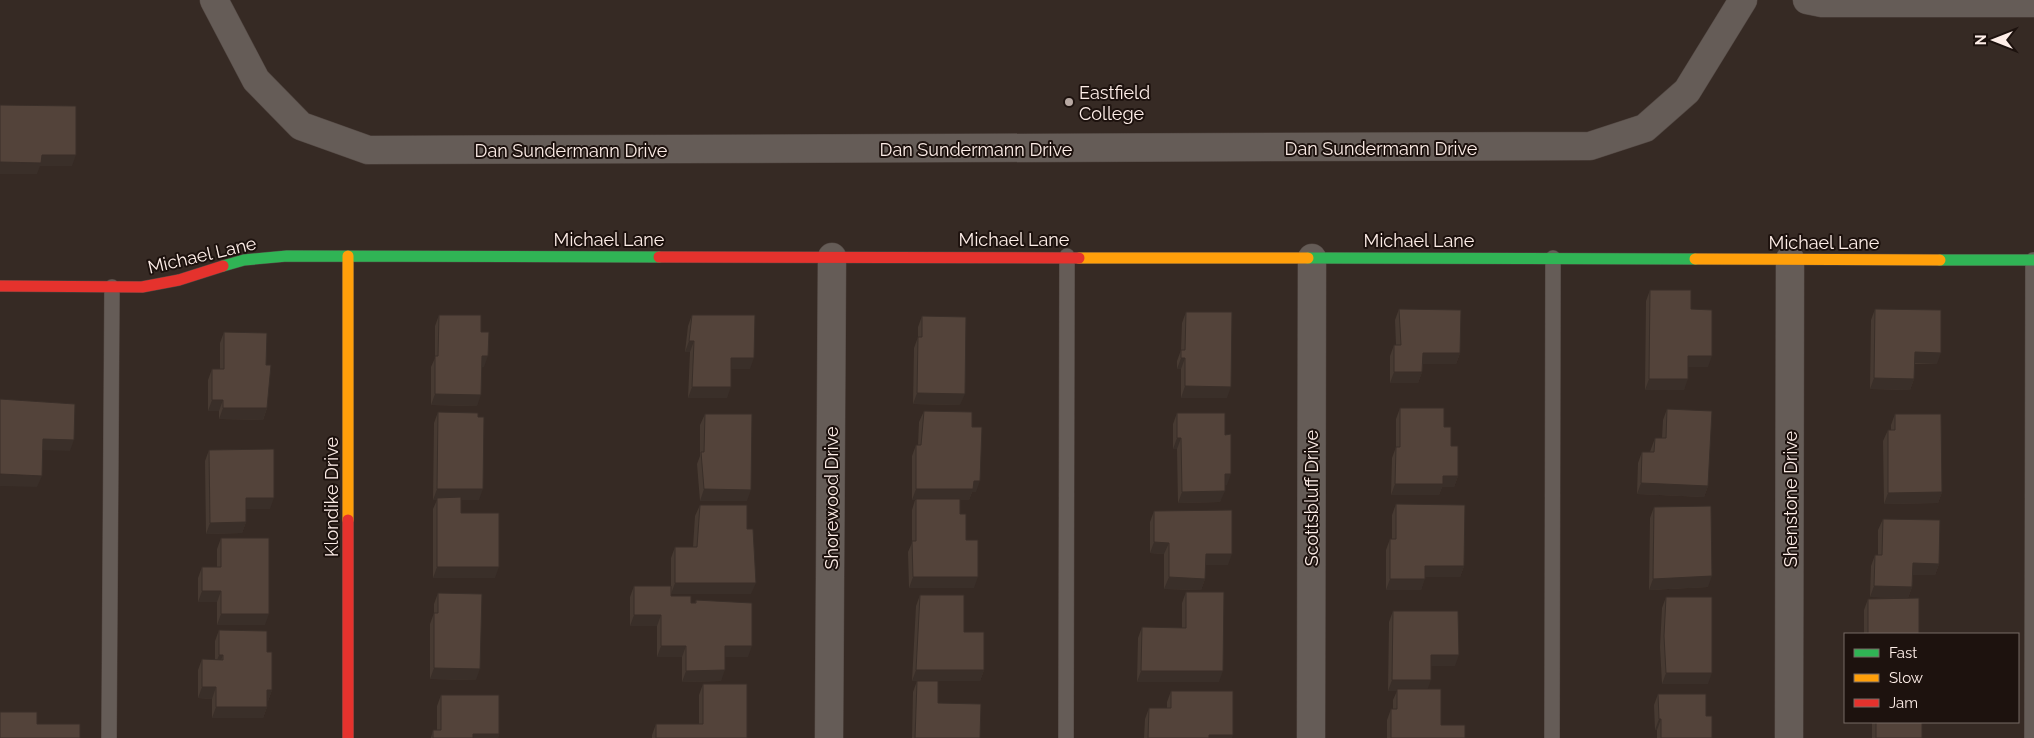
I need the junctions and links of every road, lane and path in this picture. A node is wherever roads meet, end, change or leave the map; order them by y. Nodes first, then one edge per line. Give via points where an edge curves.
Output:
1 (214, 0) edge
2 (1742, 0) edge
3 (1807, 0) edge
4 (2034, 3) edge
5 (348, 256) junction
6 (1067, 256) junction
7 (832, 257) junction
8 (1312, 258) junction
9 (1552, 258) junction
10 (1790, 259) junction
11 (2033, 260) joint
12 (0, 286) edge
13 (112, 287) junction
14 (109, 738) edge
15 (348, 738) edge
16 (829, 738) edge
17 (1066, 738) edge
18 (1311, 738) edge
19 (1552, 738) edge
20 (1789, 738) edge
21 (2032, 738) edge

1 - 2 street, Dan Sundermann Drive via 256,80 301,126 368,150 1590,146 1645,128 1687,90
3 - 4 street
5 - 7 street, Michael Lane
5 - 13 street, Michael Lane via 244,260 179,280 142,287
5 - 15 street, Klondike Drive
6 - 7 street, Michael Lane
6 - 8 street, Michael Lane
6 - 17 lane
7 - 16 street, Shorewood Drive
8 - 9 street, Michael Lane
8 - 18 street, Scottsbluff Drive
9 - 10 street, Michael Lane
9 - 19 lane
10 - 11 street, Michael Lane
10 - 20 street, Shenstone Drive
11 - 21 lane
12 - 13 street, Michael Lane
13 - 14 lane

